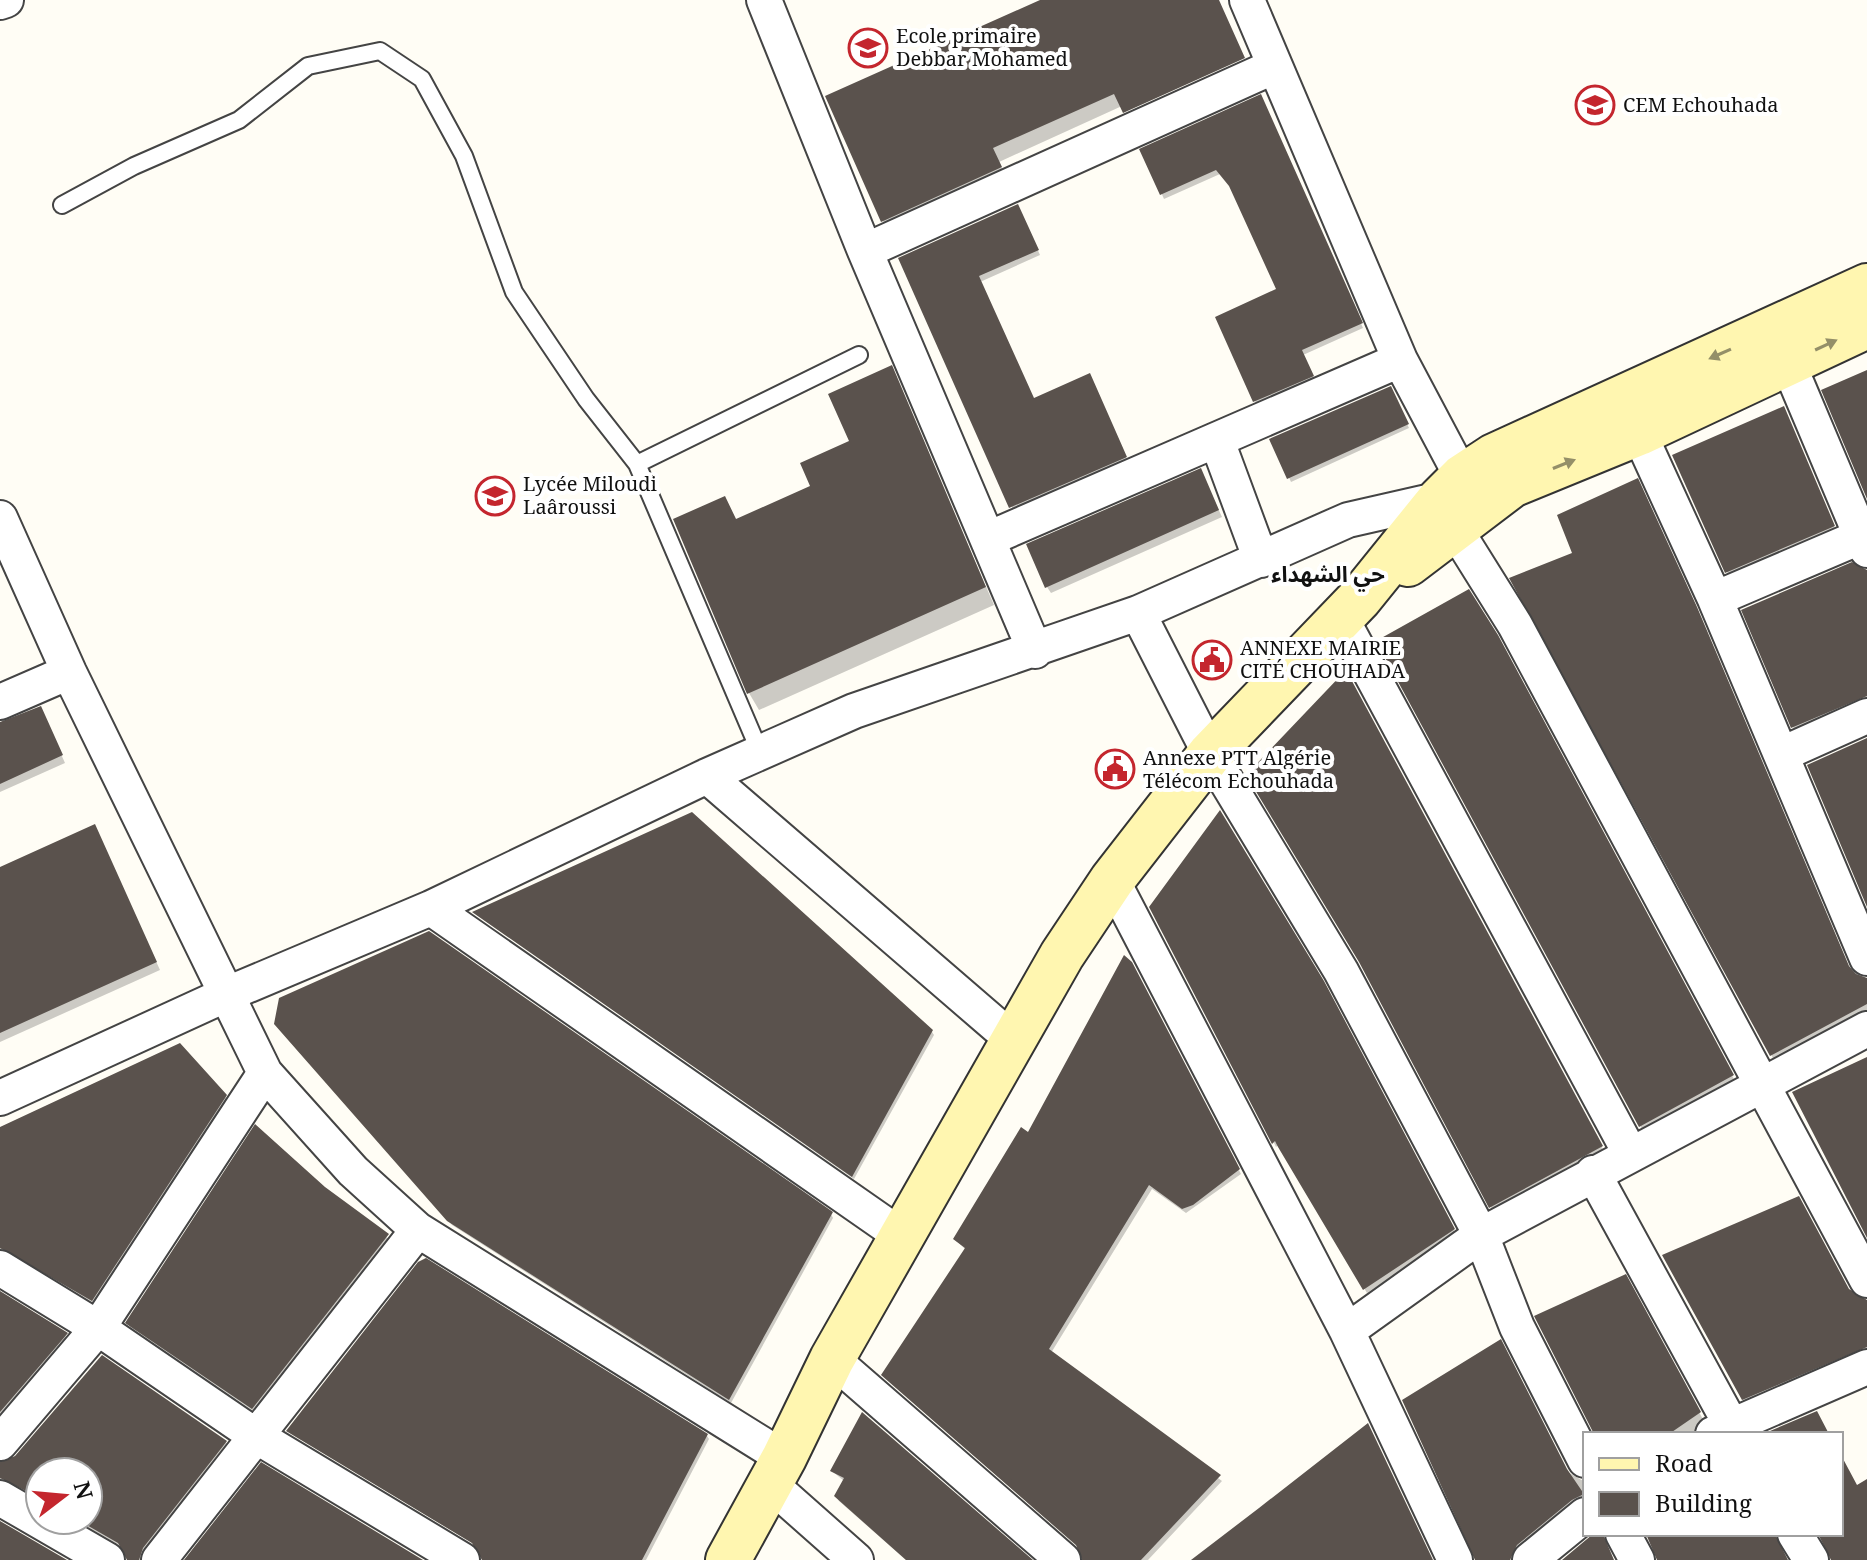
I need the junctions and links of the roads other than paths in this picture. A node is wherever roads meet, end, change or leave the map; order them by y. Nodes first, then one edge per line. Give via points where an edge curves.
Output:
1 (6, 0) edge
2 (764, 0) edge
3 (1247, 0) edge
4 (0, 2) edge
5 (1275, 66) junction
6 (62, 205) dead end
7 (865, 251) junction
8 (1867, 286) edge
9 (1867, 326) edge
10 (859, 355) dead end
11 (1400, 360) junction
12 (1788, 363) junction
13 (1639, 433) junction
14 (1217, 441) junction
15 (637, 464) junction
16 (1452, 501) junction
17 (0, 518) edge
18 (988, 539) junction
19 (1865, 540) edge
20 (1261, 560) junction
21 (1715, 599) junction
22 (1350, 608) junction
23 (1138, 613) junction
24 (1035, 651) junction
25 (69, 672) junction
26 (0, 702) edge
27 (1867, 716) edge
28 (760, 752) junction
29 (1210, 754) junction
30 (1782, 754) junction
31 (707, 776) junction
32 (1112, 880) junction
33 (1855, 894) edge
34 (431, 908) junction
35 (1867, 958) edge
36 (225, 995) junction
37 (1867, 1029) edge
38 (1013, 1040) junction
39 (265, 1073) junction
40 (1763, 1082) junction
41 (0, 1098) edge
42 (1630, 1153) junction
43 (1593, 1173) junction
44 (418, 1230) junction
45 (1481, 1235) junction
46 (903, 1237) junction
47 (0, 1268) edge
48 (1867, 1280) edge
49 (98, 1328) junction
50 (1347, 1331) junction
51 (832, 1359) junction
52 (1867, 1367) edge
53 (1726, 1431) edge
54 (256, 1436) junction
55 (0, 1443) edge
56 (1583, 1456) edge
57 (777, 1470) junction
58 (0, 1498) edge
59 (1583, 1517) edge
60 (1624, 1536) edge
61 (1796, 1536) edge
62 (107, 1560) edge
63 (159, 1560) edge
64 (462, 1560) edge
65 (728, 1560) edge
66 (856, 1560) edge
67 (1063, 1560) edge
68 (1455, 1560) edge
69 (1530, 1560) edge
70 (1637, 1560) edge
71 (1811, 1560) edge

1 - 4 street
2 - 7 street
3 - 5 street
5 - 7 street
5 - 11 street
6 - 15 lane via 239,120 308,66 380,51 422,79 464,156 514,292
7 - 18 street
8 -> 16 street via 1494,456
12 -> 9 street
10 - 15 lane
11 - 14 street
11 - 16 street
12 - 13 street
12 - 19 street
16 -> 13 street via 1512,485
13 - 21 street
14 - 18 street
14 - 20 street
15 - 28 lane
16 - 20 street via 1348,520
16 - 22 street
16 - 40 street
17 - 25 street
18 - 24 street
19 - 21 street
20 - 23 street
21 - 30 street
22 - 29 street
22 - 42 street
23 - 24 street
23 - 29 street
24 - 28 street via 854,711
25 - 26 street
25 - 36 street
27 - 30 street
28 - 31 street
29 - 32 street
29 - 45 street via 1341,971
30 - 33 street
31 - 34 street
31 - 38 street
32 - 38 street
32 - 50 street
33 - 35 street
34 - 36 street
34 - 46 street
36 - 39 street
36 - 41 street
37 - 40 street
38 - 46 street
39 - 44 street via 353,1171
39 - 49 street
40 - 42 street
40 - 48 street
42 - 43 street
43 - 45 street
43 - 53 street
44 - 54 street
44 - 57 street
45 - 50 street
45 - 56 street via 1517,1327
46 - 51 street
47 - 49 street
49 - 54 street
49 - 55 street
50 - 68 street
51 - 57 street
51 - 67 street
52 - 53 street
54 - 63 street
54 - 64 street
57 - 65 street
57 - 66 street
58 - 62 street
59 - 69 street
60 - 70 street
61 - 71 street

